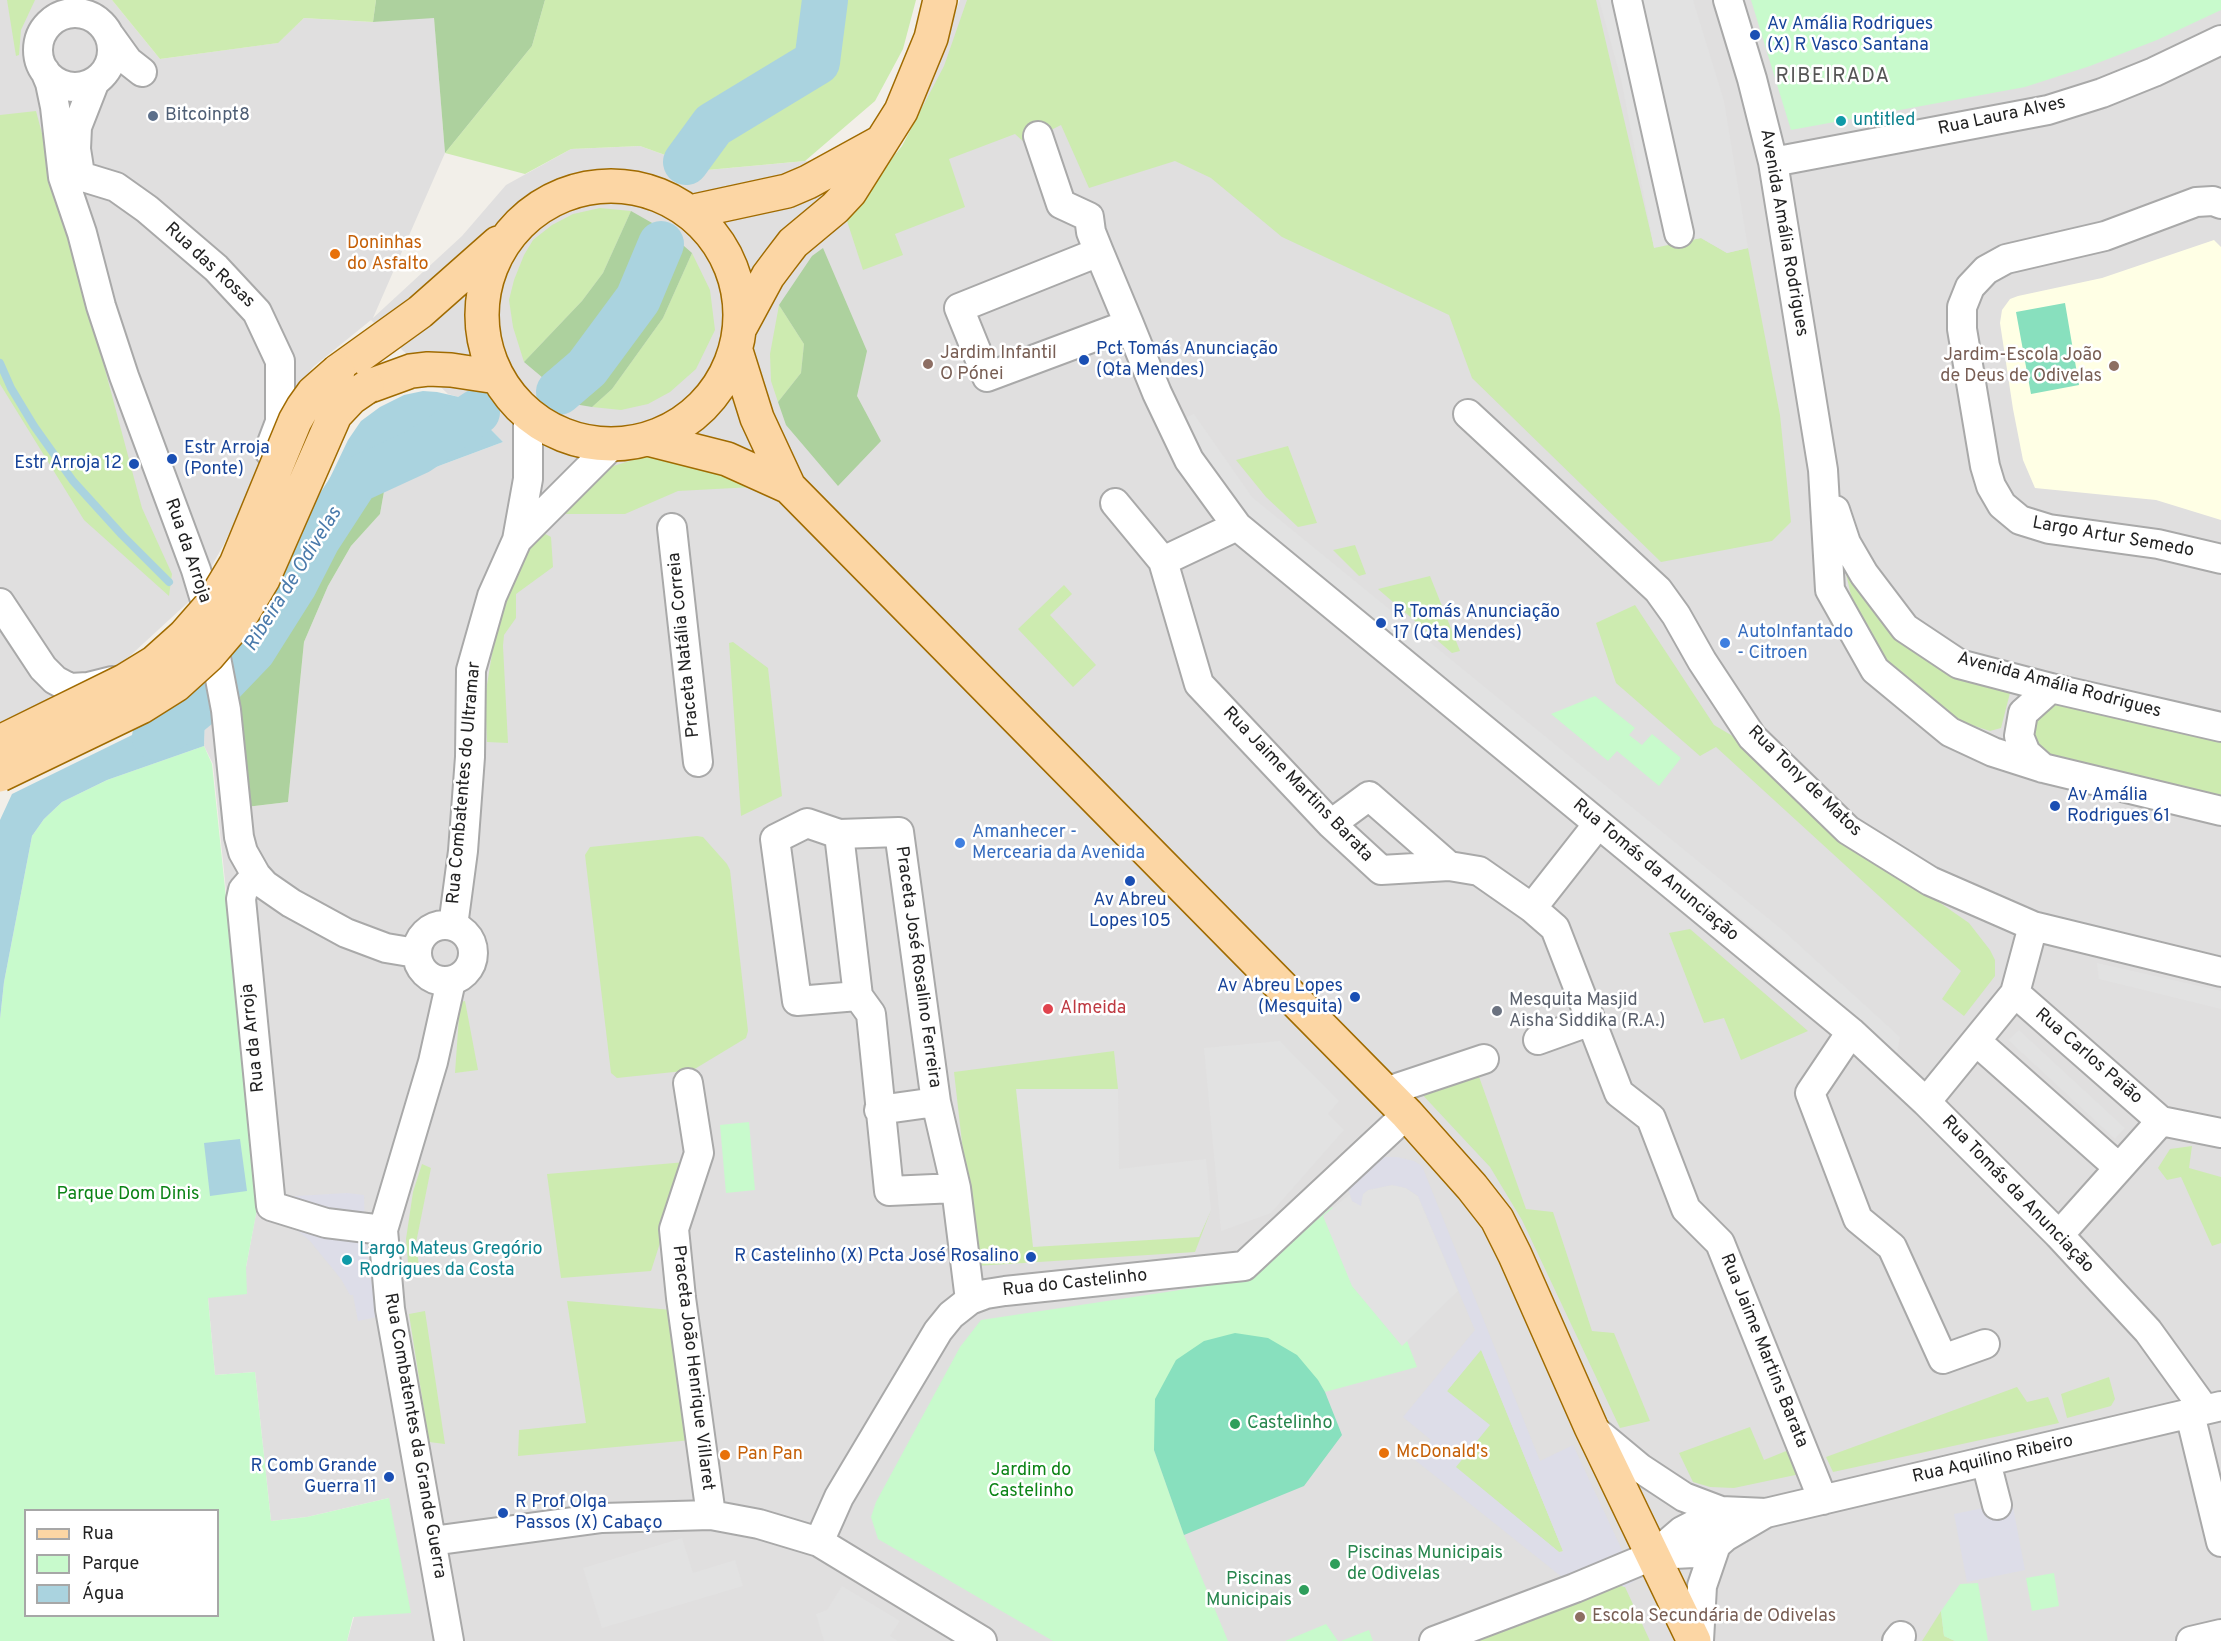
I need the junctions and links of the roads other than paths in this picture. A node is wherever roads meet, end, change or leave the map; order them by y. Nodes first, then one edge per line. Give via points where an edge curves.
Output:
1 (51, 0) edge
2 (83, 0) edge
3 (940, 0) edge
4 (1627, 0) edge
5 (1728, 0) edge
6 (43, 31) junction
7 (107, 31) junction
8 (2221, 40) edge
9 (45, 71) junction
10 (100, 77) junction
11 (1038, 136) dead end
12 (879, 143) junction
13 (1773, 162) junction
14 (80, 176) junction
15 (2221, 204) edge
16 (690, 212) junction
17 (511, 232) junction
18 (82, 233) junction
19 (1679, 233) dead end
20 (1090, 256) junction
21 (1129, 324) junction
22 (738, 339) junction
23 (497, 377) junction
24 (528, 412) junction
25 (1468, 414) dead end
26 (648, 439) junction
27 (614, 443) junction
28 (1822, 470) junction
29 (789, 487) junction
30 (1115, 504) dead end
31 (1237, 526) junction
32 (672, 528) dead end
33 (517, 540) junction
34 (2221, 559) edge
35 (1163, 561) junction
36 (0, 603) edge
37 (207, 607) junction
38 (2051, 688) junction
39 (2221, 727) edge
40 (0, 742) edge
41 (698, 762) dead end
42 (2043, 768) junction
43 (0, 775) edge
44 (2221, 811) edge
45 (1331, 824) junction
46 (1598, 824) junction
47 (838, 834) junction
48 (1449, 866) junction
49 (256, 875) junction
50 (1532, 908) junction
51 (453, 926) junction
52 (2033, 926) junction
53 (416, 953) junction
54 (2221, 972) edge
55 (452, 981) junction
56 (2015, 993) junction
57 (858, 996) junction
58 (1591, 1021) junction
59 (1851, 1032) junction
60 (1538, 1040) dead end
61 (1976, 1041) junction
62 (1484, 1059) dead end
63 (688, 1083) dead end
64 (1926, 1101) junction
65 (936, 1102) junction
66 (1396, 1103) junction
67 (879, 1110) junction
68 (2161, 1121) junction
69 (2221, 1133) edge
70 (2119, 1168) junction
71 (956, 1188) junction
72 (382, 1230) junction
73 (2059, 1235) junction
74 (970, 1300) junction
75 (1985, 1344) dead end
76 (2205, 1410) edge
77 (1591, 1427) junction
78 (1986, 1462) junction
79 (1823, 1500) junction
80 (1997, 1505) dead end
81 (1721, 1511) junction
82 (1766, 1513) junction
83 (711, 1515) junction
84 (432, 1541) junction
85 (819, 1542) junction
86 (2221, 1542) edge
87 (1716, 1545) junction
88 (1654, 1555) junction
89 (2221, 1634) edge
90 (449, 1641) edge
91 (982, 1641) edge
92 (1434, 1641) edge
93 (1694, 1641) edge
94 (1699, 1641) edge
95 (2191, 1641) edge

1 - 6 street
2 - 7 street
3 - 12 main road via 918,72 901,111
4 - 19 street
5 - 13 street, Avenida Amália Rodrigues
6 - 7 street via 59,16 82,13 94,17
6 - 9 street via 38,52
7 - 10 street via 111,61
7 - 10 street via 128,61 142,72 115,70
8 - 13 street, Rua Laura Alves via 2154,72 2048,110
9 - 10 street via 52,79 71,87 84,86
9 - 18 street, Rua da Arroja via 55,107 63,177
10 - 14 street, Rua da Arroja via 77,126
11 - 20 street, Rua Tomás da Anunciação via 1061,204 1089,217
12 - 16 main road via 787,191
12 - 22 main road via 850,192 793,243 768,276
13 - 28 street, Avenida Amália Rodrigues
14 - 18 street, Rua da Arroja
14 - 37 street, Rua das Rosas via 116,187 216,268 257,312 280,361 280,422
15 - 34 street, Largo Artur Semedo via 2196,202 2105,236 2006,259 1986,270 1970,287 1962,307 1962,329 1985,466 2002,505 2020,520 2049,529 2158,544
16 - 17 main road via 655,193 616,185 576,190 540,206
16 - 22 main road via 719,243 737,283
17 - 23 main road via 491,265 482,302 484,341
17 - 40 main road, bridge via 420,312 325,381 303,407 236,564 212,604 184,636 155,662 124,681
18 - 37 street, Rua da Arroja via 124,376
20 - 21 street, Rua Tomás da Anunciação
20 - 21 street via 959,308 987,377
21 - 31 street, Rua Tomás da Anunciação via 1189,460
22 - 26 main road via 717,390 687,420
22 - 29 main road via 757,418
23 - 24 main road
23 - 43 main road, bridge via 422,370 387,378 351,398 335,415 263,579 238,621 208,656 176,685 141,707
24 - 27 main road via 559,434
24 - 33 street, Rua Combatentes do Ultramar via 528,478
25 - 52 street, Rua Tony de Matos via 1658,590 1752,737 1848,830 1930,881
26 - 27 main road
26 - 29 main road via 727,459
27 - 33 street, Rua Combatentes do Ultramar
28 - 38 street, Avenida Amália Rodrigues via 1846,543 1905,628 1959,664
28 - 42 street, Avenida Amália Rodrigues via 1830,590 1875,670 1950,732 1993,752
29 - 66 main road
30 - 35 street, Rua Jaime Martins Barata
31 - 35 street
31 - 46 street, Rua Tomás da Anunciação
32 - 41 street, Praceta Natália Correia
33 - 51 street, Rua Combatentes do Ultramar via 492,596 471,669 470,757
35 - 45 street, Rua Jaime Martins Barata via 1199,684
36 - 37 street, Rua das Rosas via 43,668 70,688 109,682 143,662
37 - 49 street, Rua da Arroja via 226,710 239,837
38 - 39 street, Avenida Amália Rodrigues
38 - 42 street via 2023,713 2019,736 2026,753
42 - 44 street, Avenida Amália Rodrigues
45 - 48 street, Rua Jaime Martins Barata via 1381,870
45 - 48 street via 1370,796
46 - 50 street
46 - 59 street, Rua Tomás da Anunciação
47 - 57 street
47 - 57 street via 807,823 775,839 797,1001
47 - 65 street, Praceta José Rosalino Ferreira via 899,832
48 - 50 street, Rua Jaime Martins Barata via 1479,871
49 - 53 street, Rua da Arroja via 291,903 346,933 386,948
49 - 72 street, Rua da Arroja via 243,890 241,899 271,1206 326,1223
50 - 58 street, Rua Jaime Martins Barata via 1555,928
51 - 53 street via 431,928 420,938
51 - 55 street via 470,939 473,954 469,968
52 - 54 street, Rua Tony de Matos
52 - 56 street
53 - 55 street via 420,967 430,978
55 - 72 street via 434,1062
56 - 61 street
56 - 68 street, Rua Carlos Paião
57 - 67 street via 871,1014
58 - 60 street
58 - 79 street, Rua Jaime Martins Barata via 1619,1093 1650,1118 1686,1209 1720,1243
59 - 64 street, Rua Tomás da Anunciação
59 - 75 street via 1810,1093 1858,1219 1892,1246 1943,1359
61 - 64 street
61 - 70 street
62 - 66 street
63 - 83 street, Praceta João Henrique Villaret via 699,1154 674,1229
64 - 73 street, Rua Tomás da Anunciação
65 - 67 street, Praceta José Rosalino Ferreira
65 - 71 street, Praceta José Rosalino Ferreira
66 - 74 street, Rua do Castelinho via 1245,1266 1005,1291
66 - 77 main road via 1497,1219
67 - 71 street via 889,1191
68 - 69 street, Rua Carlos Paião
68 - 70 street
70 - 73 street
71 - 74 street, Praceta José Rosalino Ferreira
72 - 84 street, Rua Combatentes da Grande Guerra via 390,1309
73 - 76 street, Rua Tomás da Anunciação via 2148,1331
74 - 85 street, Rua do Castelinho via 938,1331 839,1497
76 - 78 street, Rua Aquilino Ribeiro
76 - 86 street
77 - 81 street, Rua Aquilino Ribeiro via 1640,1468 1684,1497
77 - 88 main road
78 - 79 street, Rua Aquilino Ribeiro
78 - 80 street
79 - 82 street, Rua Aquilino Ribeiro
81 - 82 street, Rua Aquilino Ribeiro
81 - 88 street, Rua Aquilino Ribeiro via 1682,1531
82 - 87 street, Rua Aquilino Ribeiro
83 - 84 street via 602,1518
83 - 85 street
84 - 90 street, Rua Combatentes da Grande Guerra
85 - 91 street
87 - 88 street, Rua Aquilino Ribeiro via 1694,1553
87 - 94 street via 1701,1586
88 - 92 street, Rua Aquilino Ribeiro
88 - 93 main road
89 - 95 street

